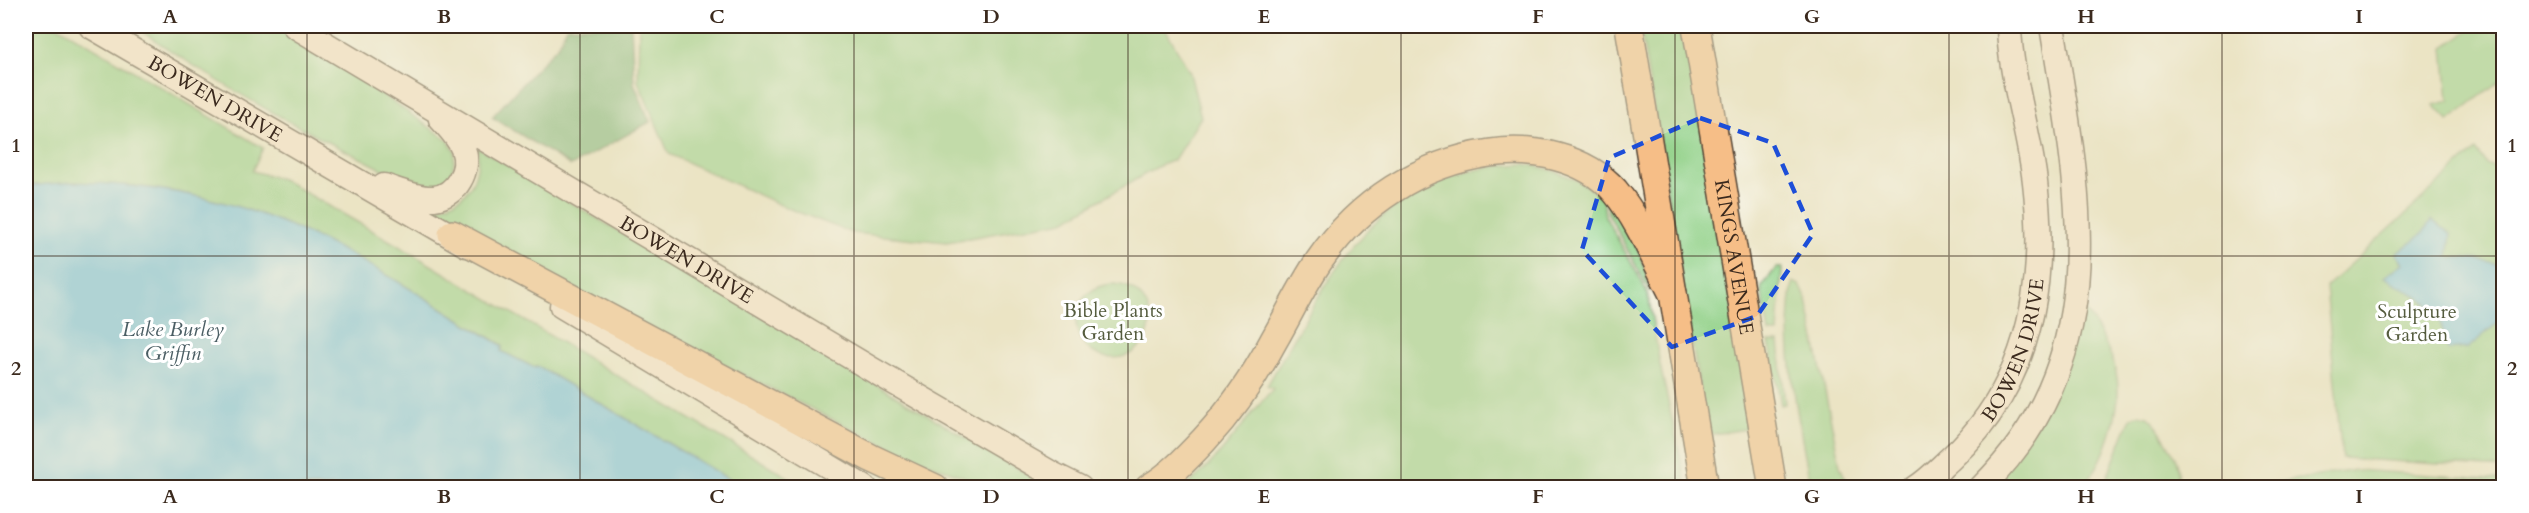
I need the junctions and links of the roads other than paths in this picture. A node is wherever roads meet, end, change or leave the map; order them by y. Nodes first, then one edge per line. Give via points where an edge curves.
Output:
1 (295, 26) edge
2 (1629, 26) edge
3 (1695, 26) edge
4 (1709, 26) edge
5 (2052, 26) edge
6 (94, 27) edge
7 (2008, 28) edge
8 (1704, 74) junction
9 (432, 107) junction
10 (345, 175) junction
11 (452, 234) junction
12 (1673, 294) junction
13 (866, 488) edge
14 (935, 488) edge
15 (1080, 488) edge
16 (1149, 488) edge
17 (1705, 488) edge
18 (1773, 488) edge
19 (1916, 488) edge
20 (1981, 488) edge

1 - 9 main road, BOWEN DRIVE
2 - 12 main road
3 - 8 main road, KINGS AVENUE
4 - 8 main road
5 - 20 main road via 2079,213 2075,303 2061,360 2035,422 2014,453
6 - 10 main road, BOWEN DRIVE
7 - 19 main road, BOWEN DRIVE via 2035,181 2039,261 2033,309 2008,384 1987,417 1963,447
8 - 18 main road, KINGS AVENUE
9 - 10 main road via 465,154 461,178 450,192 423,197
9 - 15 main road, BOWEN DRIVE via 871,369
10 - 11 main road, BOWEN DRIVE
11 - 13 main road, BOWEN DRIVE via 539,292
11 - 14 main road via 871,458
12 - 16 main road via 1619,197 1599,177 1575,164 1548,154 1520,150 1482,154 1426,171 1396,185 1341,232 1319,261 1274,342 1220,423
12 - 17 main road

